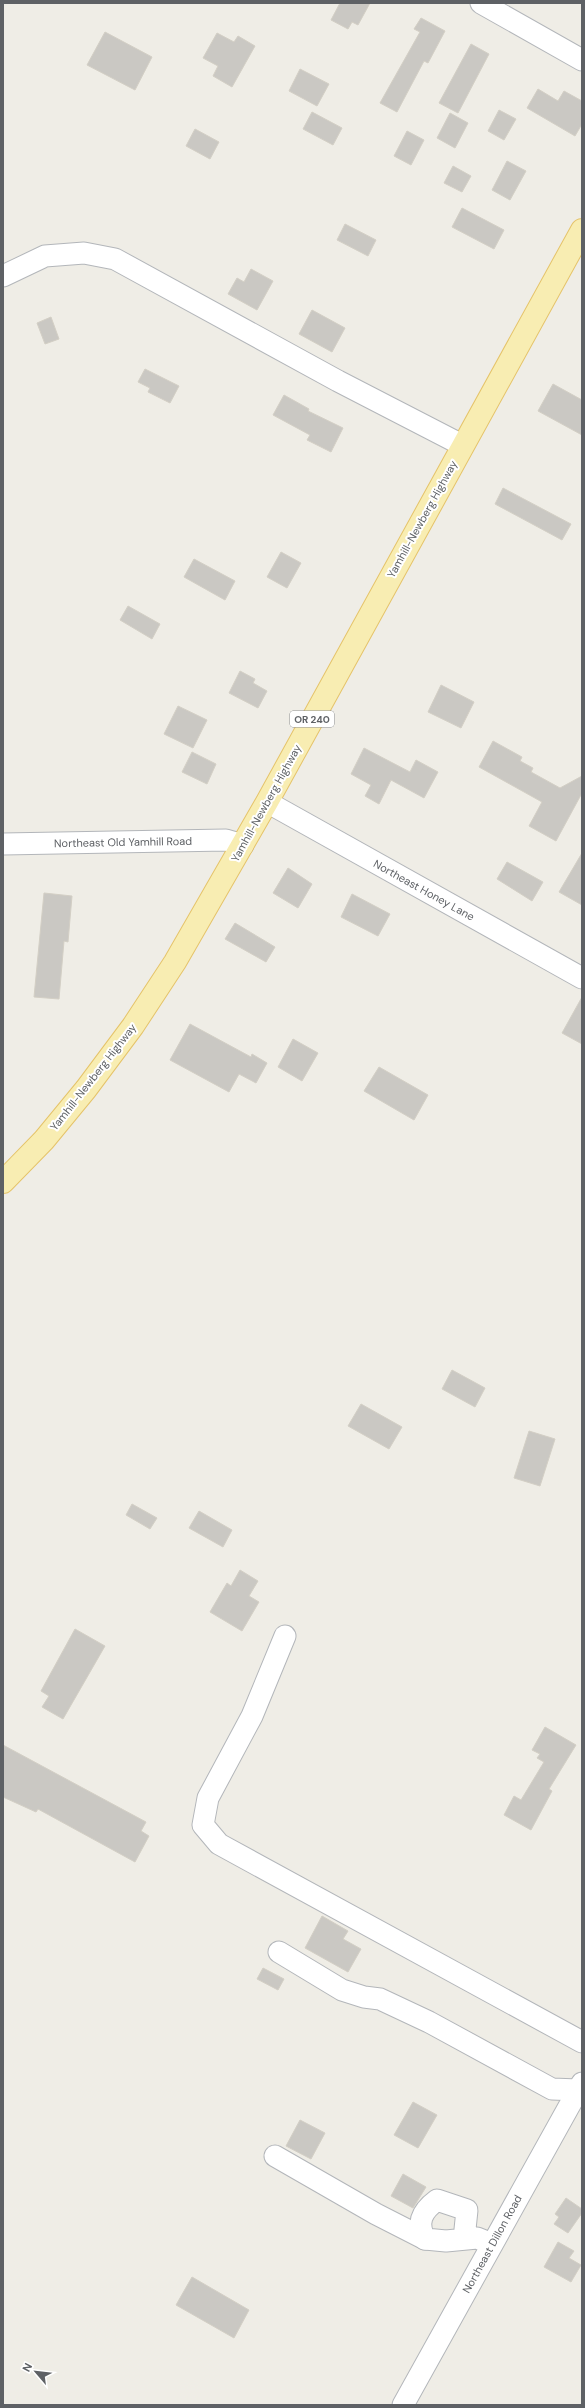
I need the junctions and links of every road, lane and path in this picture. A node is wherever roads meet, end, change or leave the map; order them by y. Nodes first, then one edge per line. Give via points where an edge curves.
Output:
1 (480, 3) edge
2 (582, 60) edge
3 (582, 230) edge
4 (3, 276) edge
5 (462, 445) junction
6 (267, 802) junction
7 (3, 844) edge
8 (243, 844) junction
9 (582, 978) edge
10 (3, 1182) edge
11 (285, 1636) dead end
12 (279, 1952) dead end
13 (582, 2042) edge
14 (580, 2087) edge
15 (275, 2156) dead end
16 (425, 2239) junction
17 (464, 2239) junction
18 (492, 2244) junction
19 (403, 2405) edge

1 - 2 street
3 - 5 main road, Yamhill-Newberg Highway / OR 240
4 - 5 street via 45,256 84,253 116,259 338,381
5 - 6 main road, Yamhill-Newberg Highway / OR 240
6 - 8 main road, Yamhill-Newberg Highway / OR 240
6 - 9 street, Northeast Honey Lane
7 - 8 street, Northeast Old Yamhill Road via 226,840
8 - 10 main road, Yamhill-Newberg Highway / OR 240 via 175,962 133,1026 44,1140
11 - 13 street via 252,1716 208,1798 204,1825 219,1844
12 - 14 street via 342,1990 380,1999 429,2022 552,2089
14 - 18 street, Northeast Dillon Road
15 - 16 street
16 - 17 street
16 - 17 street via 420,2229 420,2219 427,2207 437,2200 467,2210
17 - 18 street via 477,2238
18 - 19 street, Northeast Dillon Road

